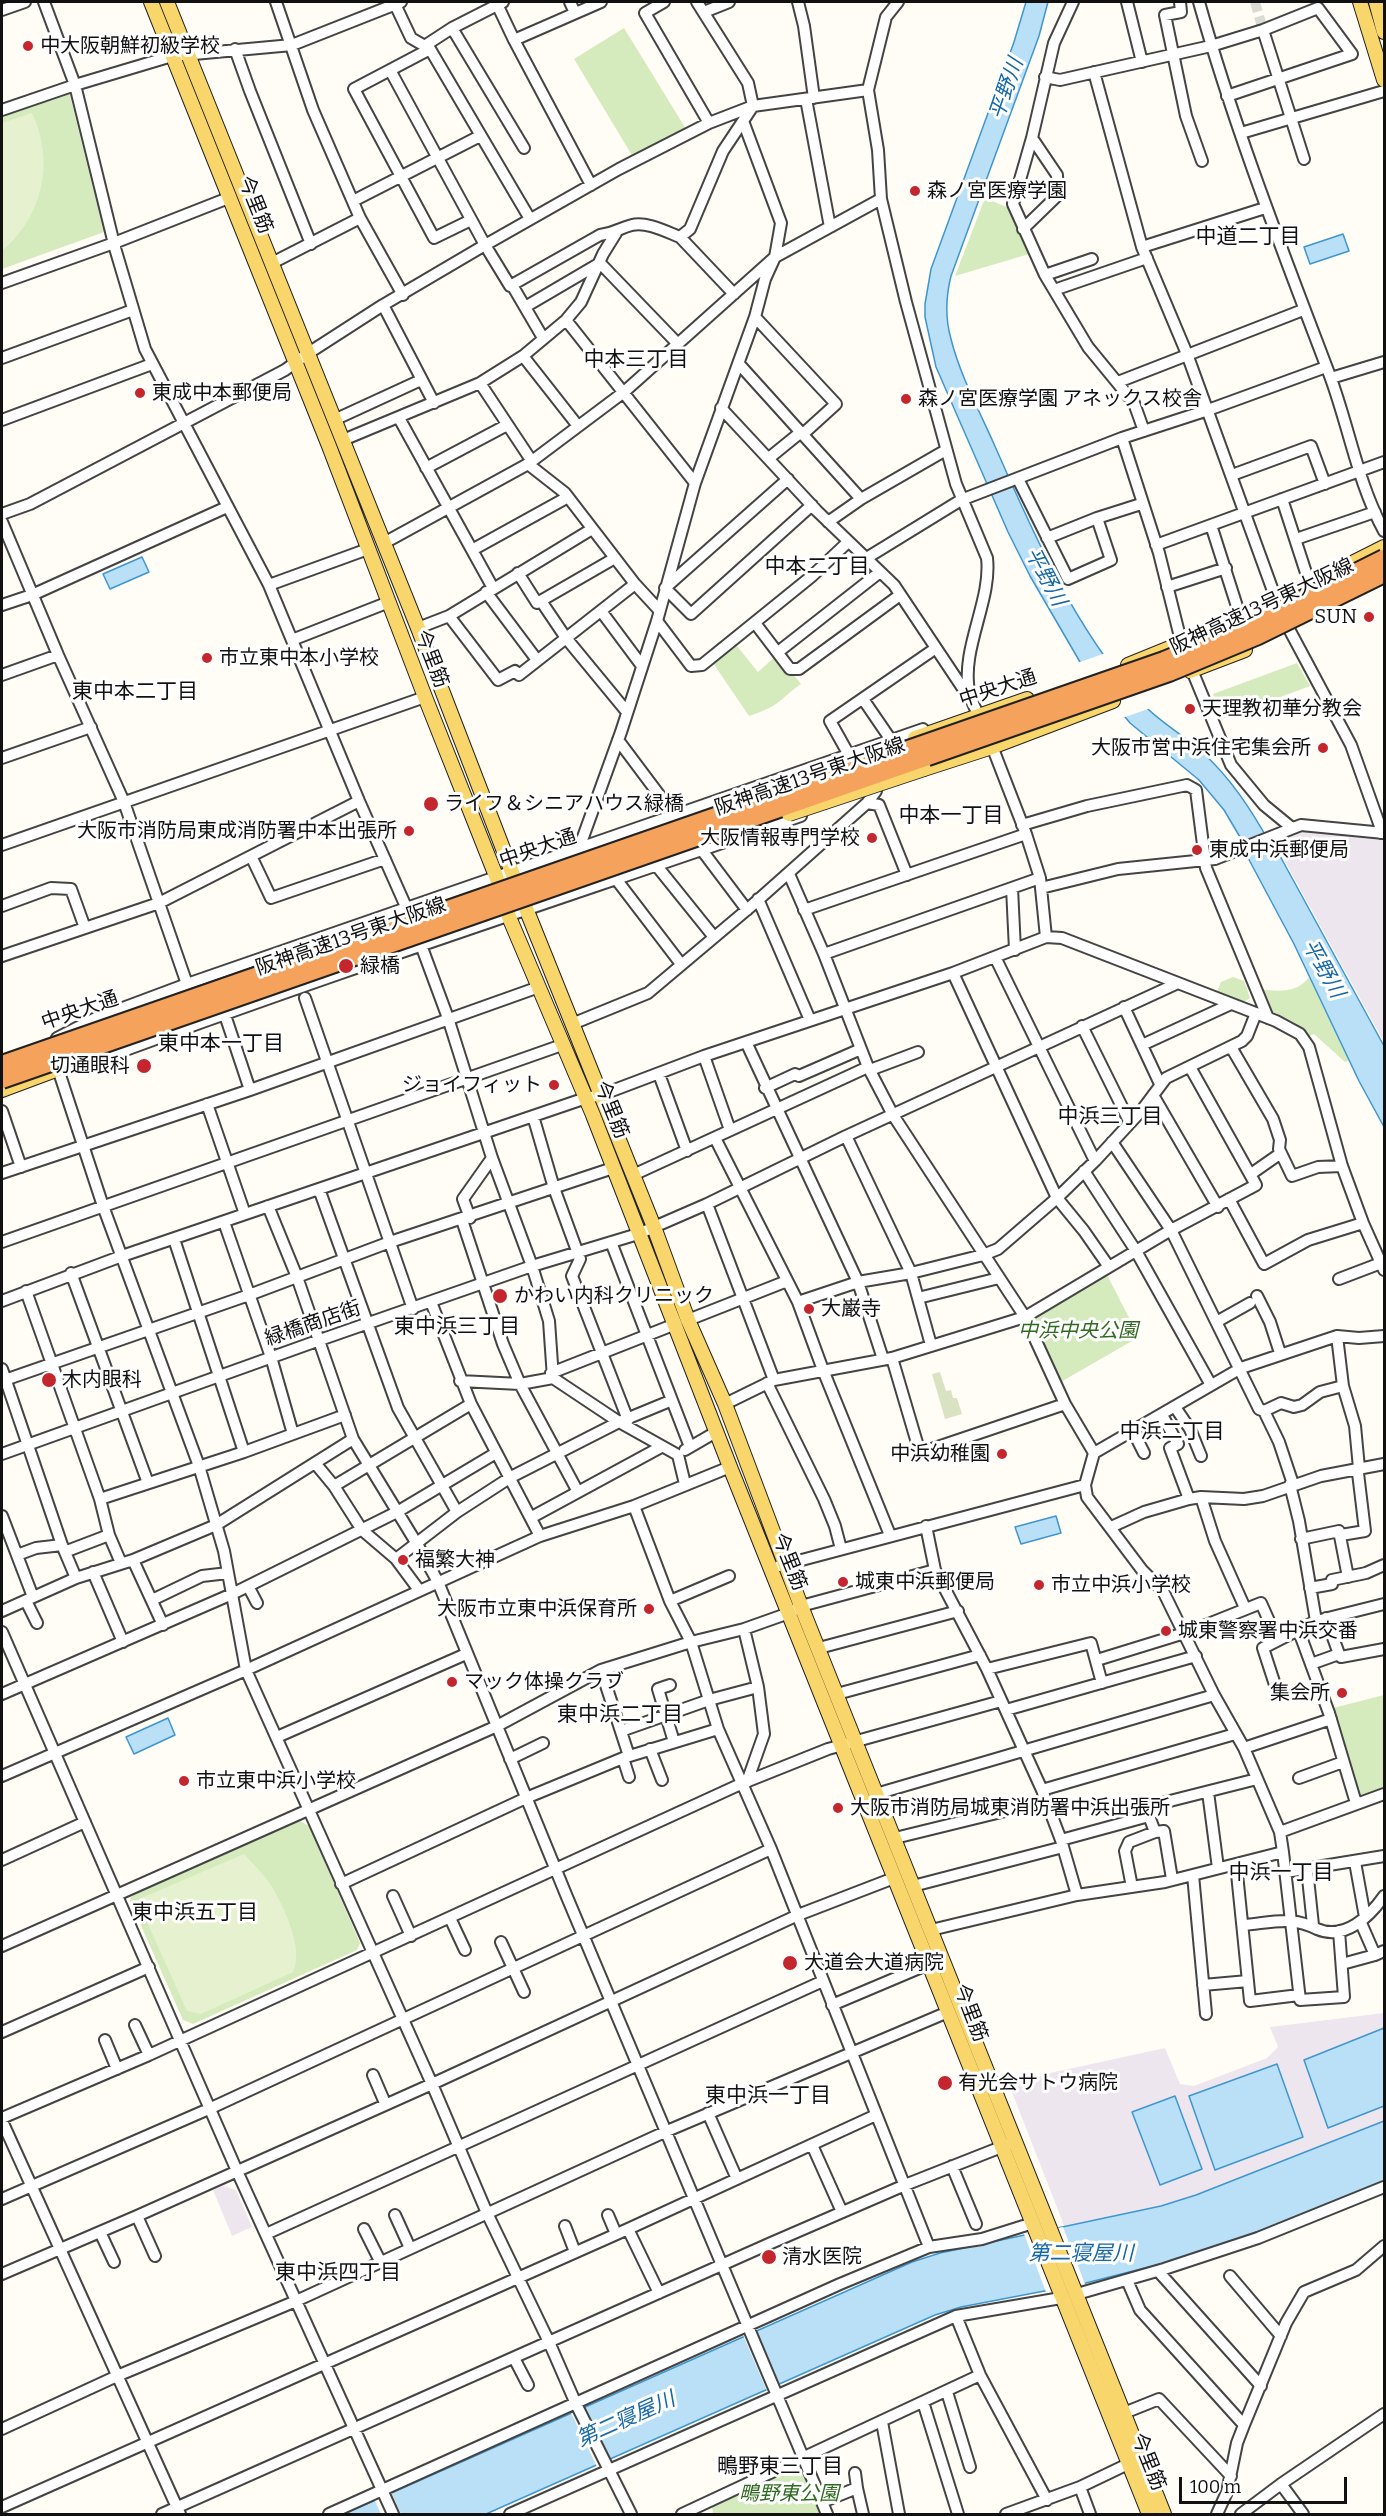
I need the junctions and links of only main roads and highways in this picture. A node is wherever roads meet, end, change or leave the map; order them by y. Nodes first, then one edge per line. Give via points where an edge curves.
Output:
1 (151, 2) edge
2 (167, 2) edge
3 (1360, 2) edge
4 (1376, 2) edge
5 (1384, 32) edge
6 (1384, 80) edge
7 (301, 358) junction
8 (1384, 547) edge
9 (1384, 558) edge
10 (1384, 574) edge
11 (1384, 582) edge
12 (2, 1059) edge
13 (2, 1064) edge
14 (2, 1080) edge
15 (2, 1090) edge
16 (795, 1609) junction
17 (1149, 2514) edge
18 (1164, 2514) edge

1 - 7 main road, 今里筋
2 - 7 main road, 今里筋 via 272,263
3 - 6 main road
4 - 5 main road
7 - 16 main road, 今里筋 via 368,549 510,917 614,1168 770,1568
7 - 16 main road, 今里筋 via 343,440 688,1320 725,1404 785,1565
8 - 12 main road, 中央大通 via 1241,619 1081,683 979,714
9 - 13 highway, 阪神高速13号東大阪線, bridge via 1254,623 1164,660
10 - 14 highway, 阪神高速13号東大阪線, bridge via 1258,636 1159,676
11 - 15 main road, bridge via 1210,665 992,747 425,938
16 - 17 main road, 今里筋 via 842,1746
16 - 18 main road, 今里筋 via 819,1648

